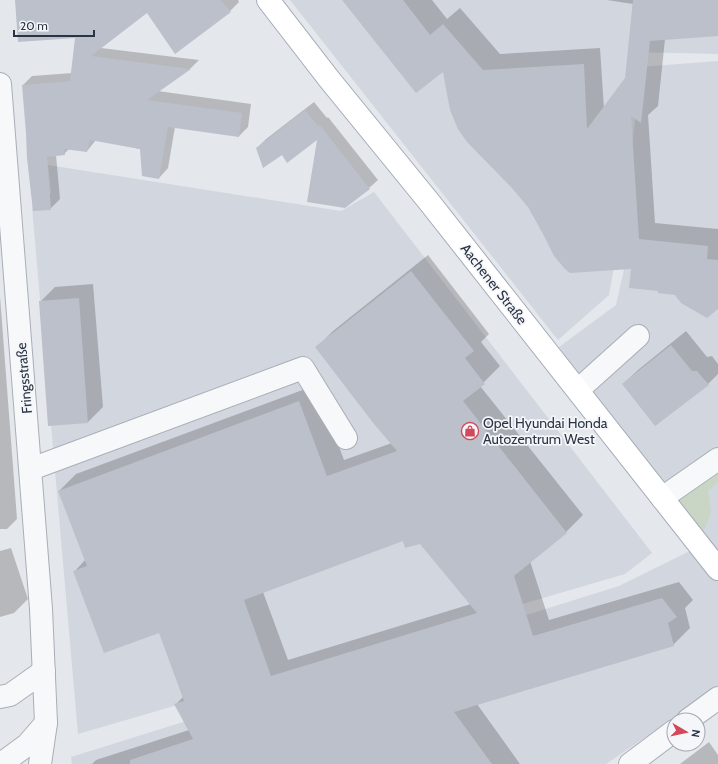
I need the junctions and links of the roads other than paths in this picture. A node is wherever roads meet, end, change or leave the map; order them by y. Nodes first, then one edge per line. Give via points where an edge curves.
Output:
1 (268, 0) edge
2 (0, 84) edge
3 (638, 336) dead end
4 (578, 390) junction
5 (346, 438) dead end
6 (718, 459) edge
7 (31, 476) junction
8 (662, 498) junction
9 (718, 569) edge
10 (44, 671) junction
11 (0, 697) edge
12 (718, 698) edge
13 (699, 712) edge
14 (46, 724) junction
15 (666, 737) edge
16 (1, 764) edge
17 (40, 764) edge
18 (630, 764) edge

1 - 4 main road, Aachener Straße
2 - 7 street, Fringsstraße
3 - 4 street
4 - 8 main road, Aachener Straße
5 - 7 street via 303,368
6 - 8 street
7 - 10 street, Fringsstraße
8 - 9 main road, Aachener Straße
10 - 11 street via 10,695
10 - 14 street, Fringsstraße
12 - 13 street
14 - 16 street via 27,745
14 - 17 street, Fringsstraße
15 - 18 street

